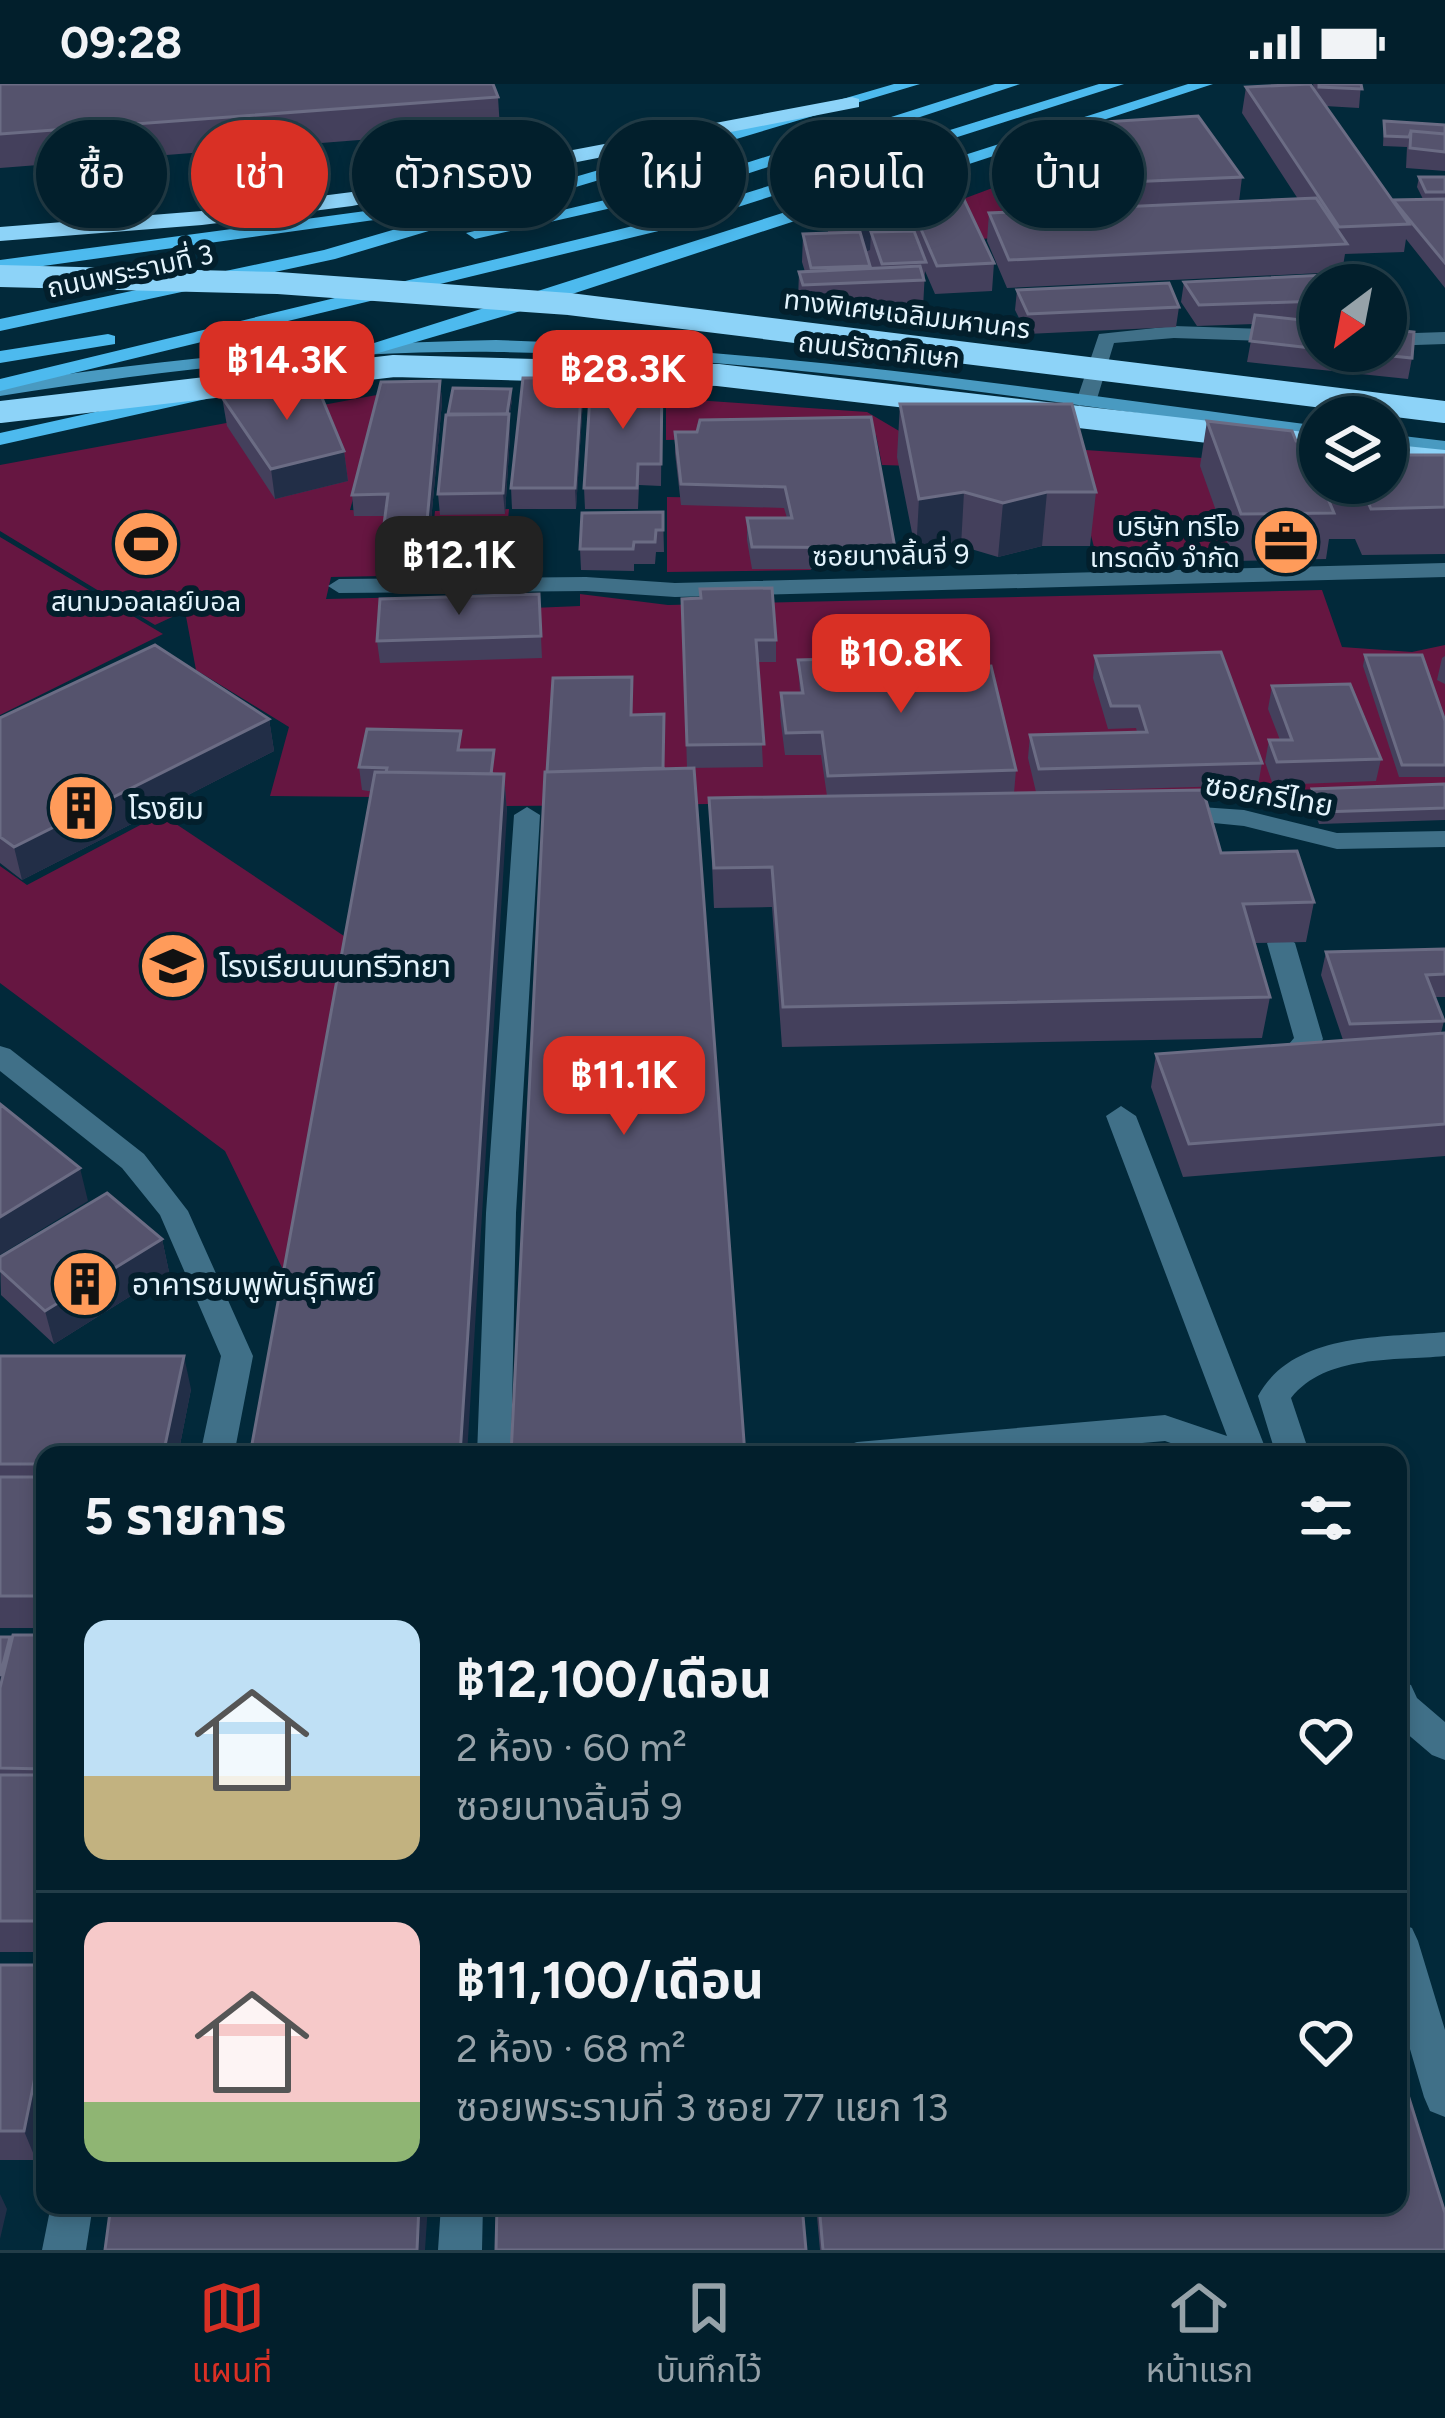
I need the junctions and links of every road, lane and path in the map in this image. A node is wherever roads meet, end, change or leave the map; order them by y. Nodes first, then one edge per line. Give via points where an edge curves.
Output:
1 (912, 84) edge
2 (1012, 84) edge
3 (1116, 84) edge
4 (1205, 84) edge
5 (852, 103) junction
6 (746, 135) edge
7 (968, 162) edge
8 (599, 172) edge
9 (746, 199) edge
10 (770, 225) edge
11 (393, 228) edge
12 (418, 228) edge
13 (647, 228) edge
14 (0, 234) edge
15 (0, 266) edge
16 (246, 274) junction
17 (0, 276) edge
18 (0, 305) edge
19 (274, 315) junction
20 (0, 325) edge
21 (1299, 337) edge
22 (1445, 338) edge
23 (1407, 339) edge
24 (382, 347) junction
25 (0, 357) edge
26 (0, 388) edge
27 (1086, 402) junction
28 (0, 412) edge
29 (1445, 412) edge
30 (1299, 428) edge
31 (0, 439) edge
32 (1407, 442) edge
33 (1299, 443) edge
34 (1445, 447) edge
35 (1407, 454) edge
36 (1445, 458) edge
37 (1445, 570) edge
38 (339, 586) dead end
39 (1136, 814) edge
40 (527, 815) dead end
41 (1244, 818) junction
42 (1445, 838) edge
43 (1255, 854) edge
44 (1280, 943) edge
45 (0, 1056) edge
46 (1251, 1058) edge
47 (1121, 1116) dead end
48 (1445, 1343) edge
49 (219, 1446) edge
50 (494, 1446) edge
51 (959, 1446) edge
52 (1217, 1446) edge
53 (1248, 1446) edge
54 (1291, 1446) edge
55 (1407, 1712) edge
56 (1445, 1744) edge
57 (1407, 1971) edge
58 (1445, 2097) edge
59 (70, 2214) edge
60 (462, 2214) edge
61 (64, 2250) edge
62 (460, 2250) edge

1 - 5 main road, ถนนพระรามที่ 3
2 - 16 main road via 707,182
3 - 9 main road, ถนนพระรามที่ 3
4 - 7 main road
5 - 6 main road, ถนนพระรามที่ 3
5 - 14 highway via 276,209
8 - 15 main road, ถนนพระรามที่ 3 via 419,210
10 - 24 main road
11 - 18 main road
12 - 16 main road, ถนนพระรามที่ 3
13 - 19 main road, ถนนพระรามที่ 3
16 - 20 main road, ถนนพระรามที่ 3
17 - 29 highway, ทางพิเศษเฉลิมมหานคร, bridge via 447,293
19 - 25 main road, ถนนพระรามที่ 3
19 - 26 main road, ถนนพระรามที่ 3
21 - 27 street via 1106,338
22 - 23 street
24 - 26 main road, ถนนรัชดาภิเษก
24 - 27 main road, ถนนรัชดาภิเษก via 654,354
24 - 31 main road
27 - 30 main road, ถนนรัชดาภิเษก
28 - 33 highway, bridge via 394,366 718,375
32 - 34 main road
35 - 36 highway
37 - 38 street, ซอยนางลิ้นจี่ 9 via 675,590
39 - 41 street, ซอยกรีไทย
40 - 50 street
41 - 42 street, ซอยกรีไทย via 1337,841
41 - 43 street
44 - 46 street via 1309,1039 1298,1053
45 - 49 street via 133,1161 173,1211 237,1356
47 - 53 street
48 - 54 street via 1313,1361 1285,1377 1274,1396
51 - 52 street via 1165,1428
55 - 56 street
57 - 58 street
59 - 61 street
60 - 62 street

